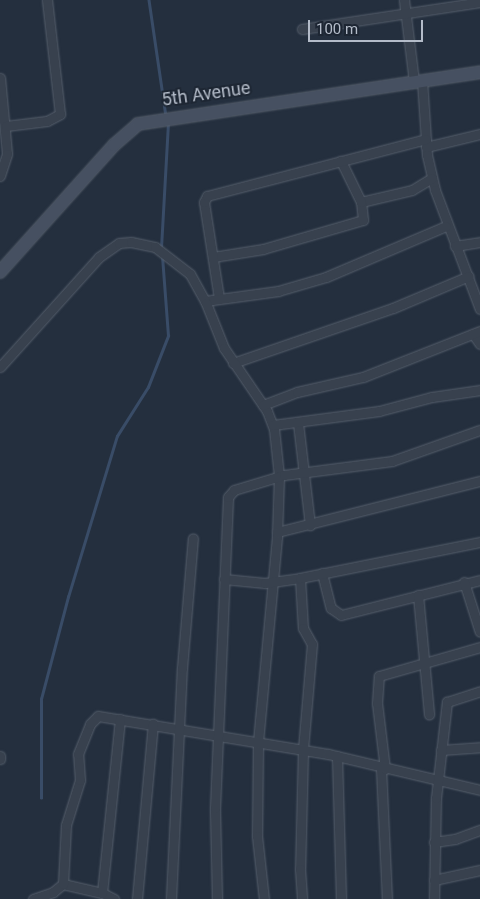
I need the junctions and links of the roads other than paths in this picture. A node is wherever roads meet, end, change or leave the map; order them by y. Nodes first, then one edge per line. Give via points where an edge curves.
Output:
1 (47, 0) edge
2 (404, 0) edge
3 (480, 2) edge
4 (406, 14) junction
5 (302, 29) dead end
6 (479, 74) edge
7 (0, 78) edge
8 (418, 81) junction
9 (6, 126) junction
10 (480, 134) edge
11 (426, 143) junction
12 (341, 161) junction
13 (0, 176) edge
14 (432, 178) junction
15 (361, 202) junction
16 (446, 226) junction
17 (480, 242) edge
18 (455, 246) junction
19 (213, 257) junction
20 (0, 272) edge
21 (469, 276) junction
22 (219, 298) junction
23 (478, 298) edge
24 (205, 301) junction
25 (480, 309) edge
26 (476, 332) edge
27 (480, 344) edge
28 (233, 363) junction
29 (0, 367) edge
30 (480, 390) edge
31 (263, 405) junction
32 (298, 424) junction
33 (273, 425) junction
34 (480, 430) edge
35 (302, 473) junction
36 (279, 476) junction
37 (480, 481) edge
38 (310, 525) junction
39 (277, 532) junction
40 (193, 538) dead end
41 (480, 542) edge
42 (322, 573) junction
43 (300, 578) junction
44 (224, 579) junction
45 (480, 580) edge
46 (272, 582) junction
47 (464, 582) junction
48 (418, 595) junction
49 (480, 632) edge
50 (480, 648) edge
51 (426, 665) junction
52 (480, 691) edge
53 (429, 714) dead end
54 (120, 718) junction
55 (154, 724) junction
56 (180, 731) junction
57 (219, 738) junction
58 (258, 743) junction
59 (480, 747) edge
60 (303, 750) junction
61 (441, 750) junction
62 (336, 756) junction
63 (383, 769) junction
64 (439, 778) junction
65 (480, 790) edge
66 (480, 830) edge
67 (434, 842) junction
68 (480, 870) edge
69 (434, 880) junction
70 (63, 884) junction
71 (102, 893) junction
72 (33, 899) edge
73 (114, 899) edge
74 (137, 899) edge
75 (171, 899) edge
76 (217, 899) edge
77 (264, 899) edge
78 (302, 899) edge
79 (341, 899) edge
80 (387, 899) edge
81 (434, 899) edge

1 - 9 street via 60,114 47,121
2 - 4 street
3 - 4 street
4 - 5 street
4 - 8 street
6 - 8 street, 5th Avenue
7 - 9 street
8 - 11 street
8 - 20 street, 5th Avenue via 147,120 128,130
9 - 13 street via 7,160
10 - 11 street
11 - 12 street
11 - 14 street
12 - 15 street
12 - 19 street via 207,196 204,202
14 - 15 street via 412,190
14 - 16 street
15 - 19 street via 365,215 360,222 310,233 263,249
16 - 18 street
16 - 22 street via 326,277 278,291
17 - 18 street
18 - 21 street
19 - 22 street
21 - 23 street
21 - 28 street via 385,311
22 - 24 street
23 - 25 street
24 - 28 street via 217,334
24 - 29 street via 190,274 166,254 140,244 119,242 98,257
26 - 27 street
26 - 31 street via 363,377 297,392
28 - 31 street
30 - 32 street
31 - 33 street
32 - 33 street
32 - 35 street
33 - 36 street
34 - 35 street via 392,461
35 - 36 street
35 - 38 street
36 - 39 street
36 - 44 street via 234,490 228,497
37 - 38 street
38 - 39 street
39 - 46 street
40 - 56 street
41 - 42 street
42 - 43 street
42 - 48 street via 330,608 338,614
43 - 46 street
43 - 60 street via 303,628 312,644
44 - 46 street
44 - 57 street
45 - 47 street
46 - 58 street
47 - 48 street
47 - 49 street
48 - 51 street
50 - 51 street
51 - 53 street
51 - 63 street via 382,674 377,680
52 - 61 street via 448,700
54 - 55 street
54 - 70 street via 96,717 81,744 79,787 66,825
54 - 71 street
55 - 56 street
55 - 74 street
56 - 57 street
56 - 75 street
57 - 58 street
57 - 76 street via 214,834
58 - 60 street
58 - 77 street via 257,836
59 - 61 street
60 - 62 street
60 - 78 street
61 - 64 street
62 - 63 street
62 - 79 street
63 - 64 street
63 - 80 street
64 - 65 street
64 - 67 street
66 - 67 street via 455,840
67 - 69 street
68 - 69 street
69 - 81 street
70 - 71 street
70 - 72 street via 53,892
71 - 73 street

